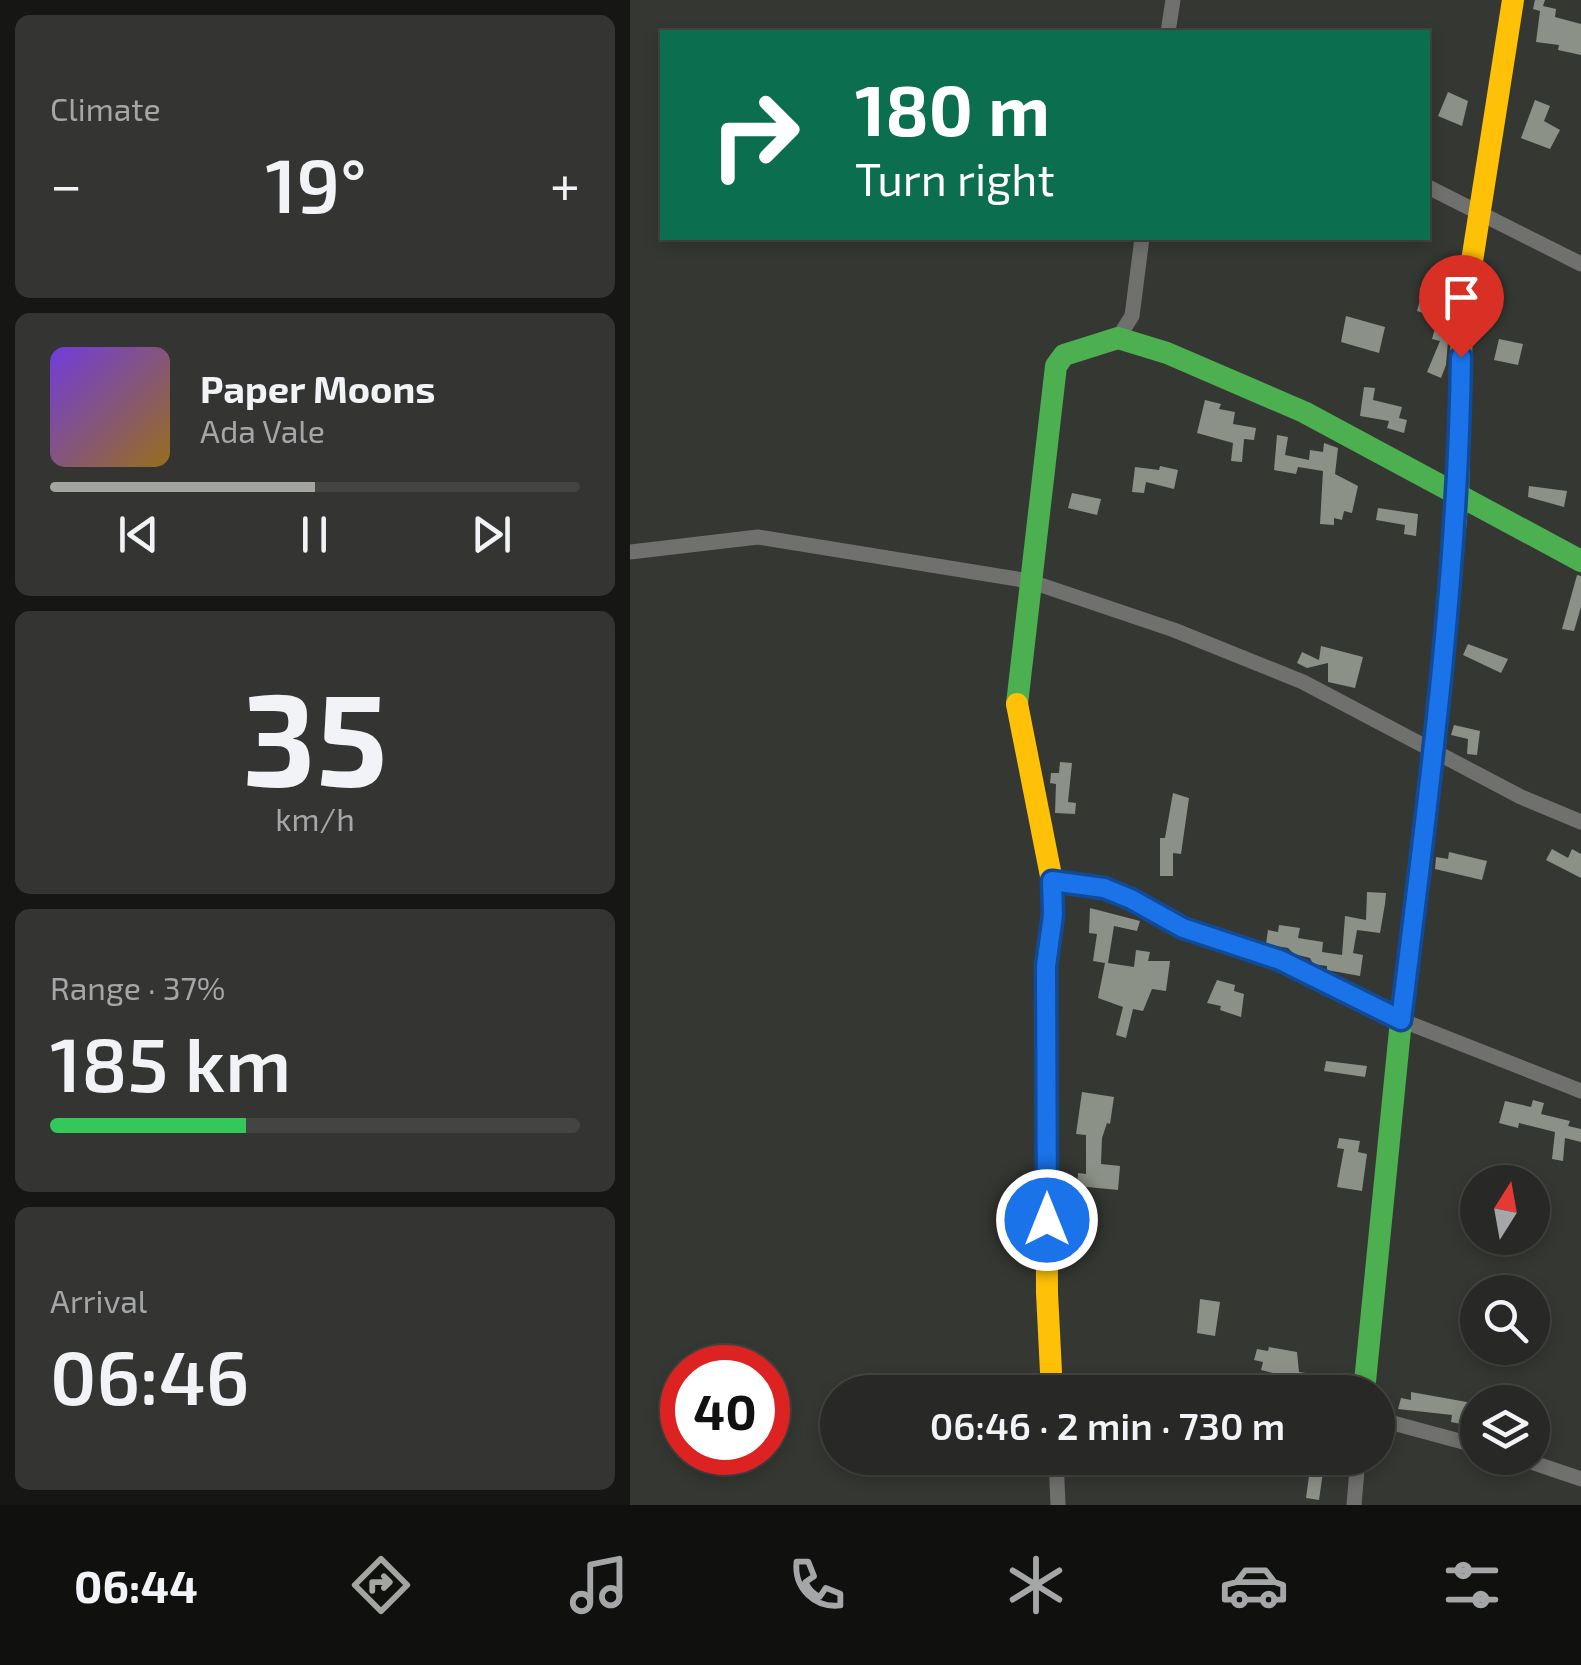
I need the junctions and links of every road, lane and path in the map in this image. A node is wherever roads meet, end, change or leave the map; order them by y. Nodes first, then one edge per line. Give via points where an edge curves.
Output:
1 (1173, 0) edge
2 (1513, 0) edge
3 (1168, 30) edge
4 (1430, 188) edge
5 (1480, 212) junction
6 (1142, 240) edge
7 (1581, 264) edge
8 (1118, 338) junction
9 (1458, 497) junction
10 (630, 552) edge
11 (1581, 561) edge
12 (1030, 581) junction
13 (1434, 752) junction
14 (1581, 822) edge
15 (1052, 881) junction
16 (1401, 1020) junction
17 (1581, 1090) edge
18 (1051, 1375) edge
19 (1366, 1375) edge
20 (1395, 1424) edge
21 (1460, 1441) edge
22 (1550, 1468) edge
23 (1057, 1475) edge
24 (1357, 1475) edge
25 (1581, 1479) edge
26 (1058, 1505) edge
27 (1354, 1505) edge

1 - 3 street
2 - 5 street
4 - 5 street
5 - 7 street
5 - 9 street via 1462,322
6 - 8 street via 1132,316
8 - 9 street via 1304,412
8 - 12 street via 1064,355 1056,366
9 - 11 street
9 - 13 street
10 - 12 street via 758,537
12 - 13 street via 1304,682
12 - 15 street via 1015,695
13 - 14 street
13 - 16 street
15 - 16 street via 1104,888 1183,928 1280,960
15 - 18 street via 1046,1024
16 - 17 street
16 - 19 street
20 - 21 street
22 - 25 street
23 - 26 street
24 - 27 street

